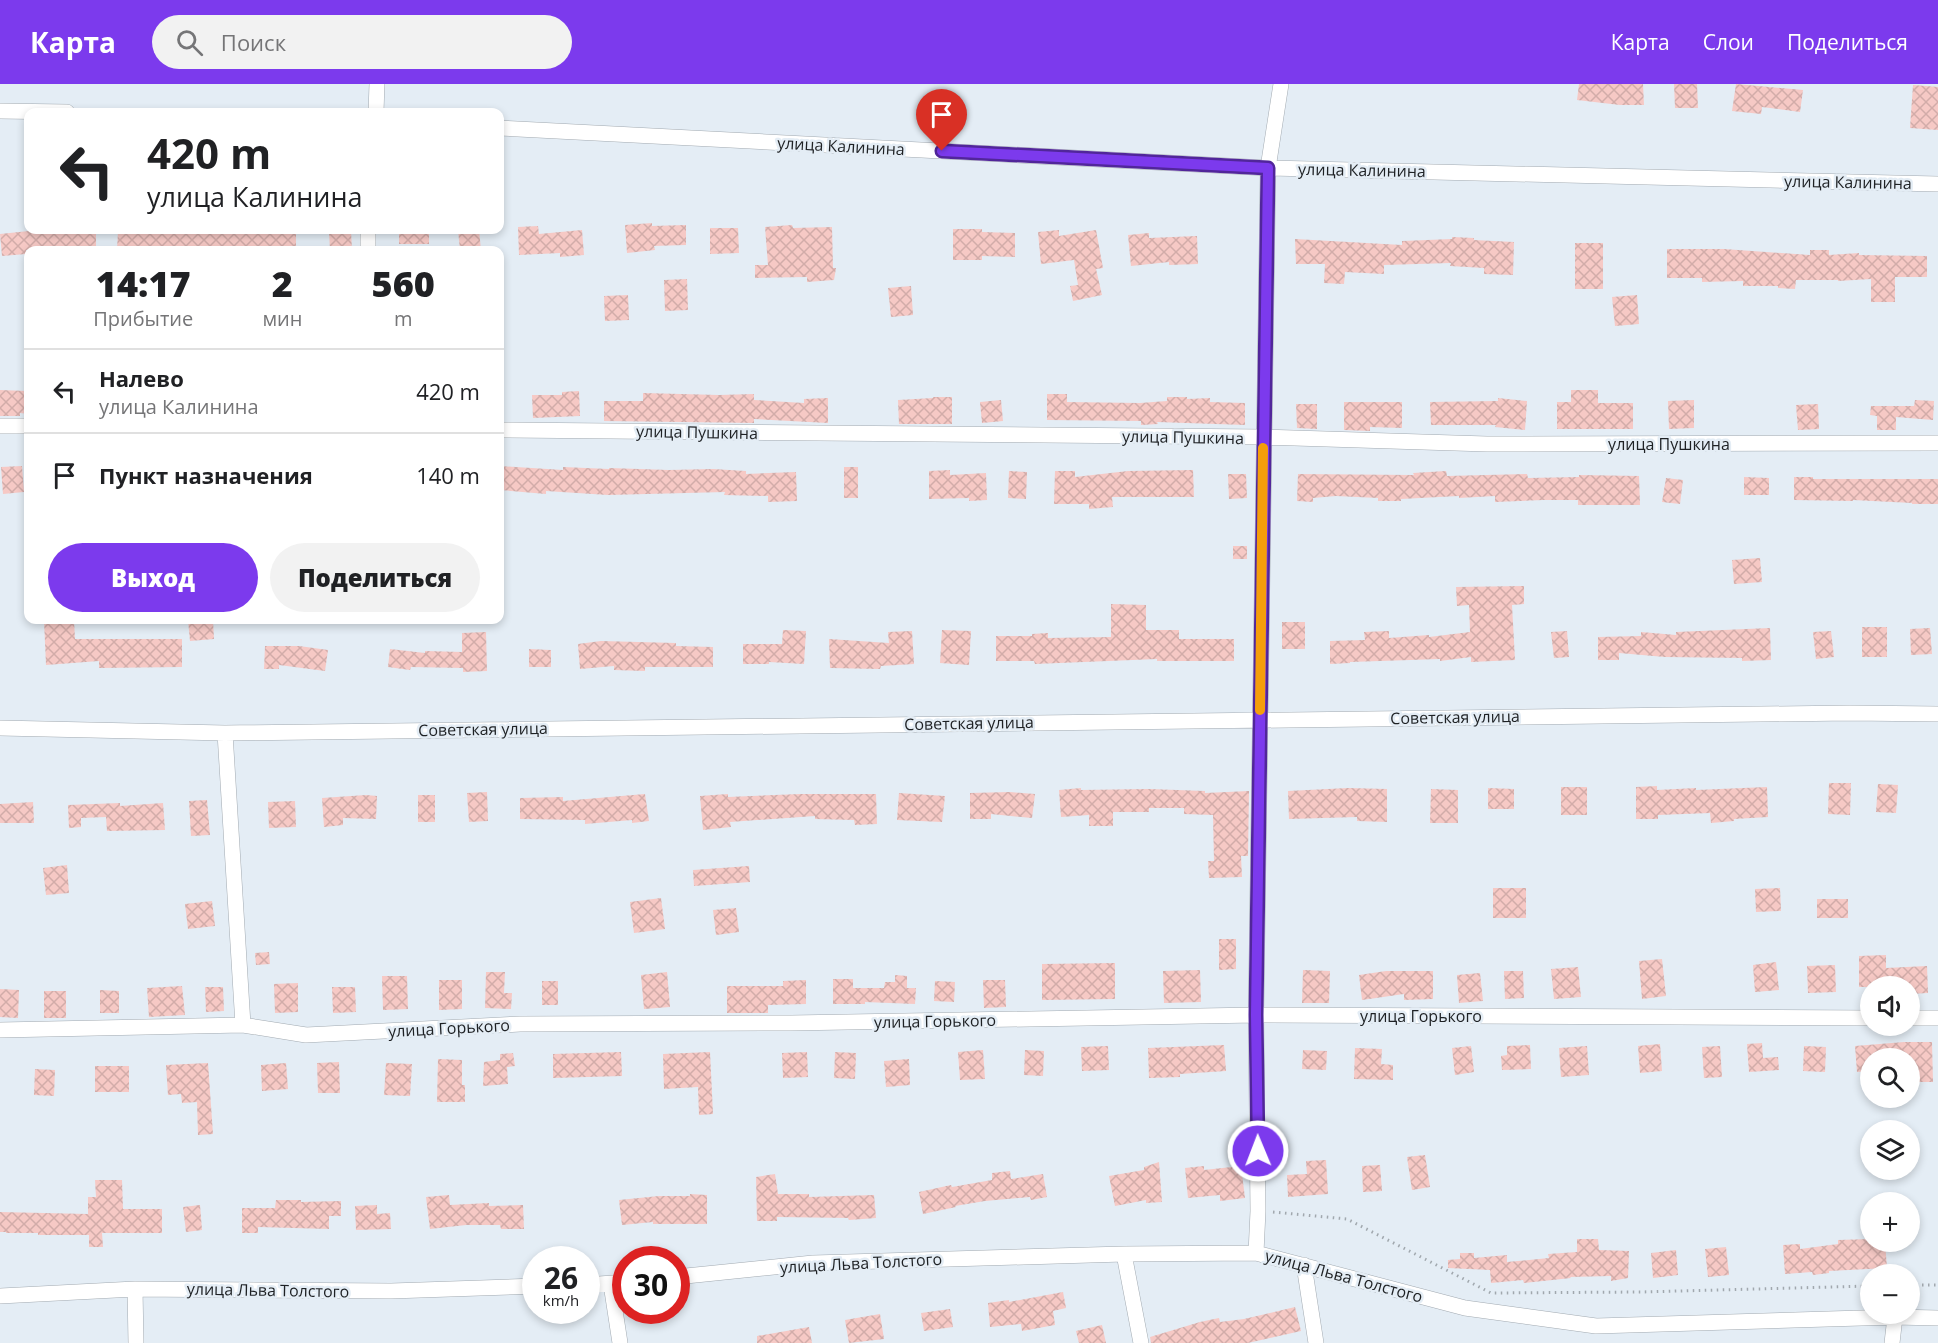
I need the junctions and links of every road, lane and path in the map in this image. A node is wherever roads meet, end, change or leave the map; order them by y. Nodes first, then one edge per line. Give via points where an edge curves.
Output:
1 (377, 84) edge
2 (1281, 84) edge
3 (375, 108) edge
4 (0, 111) edge
5 (24, 111) edge
6 (504, 128) edge
7 (1268, 168) junction
8 (1938, 184) edge
9 (0, 426) edge
10 (24, 426) edge
11 (504, 430) edge
12 (1263, 438) junction
13 (1938, 443) edge
14 (1938, 714) edge
15 (1260, 720) junction
16 (0, 728) edge
17 (225, 733) junction
18 (1256, 1015) junction
19 (1860, 1018) edge
20 (1920, 1018) edge
21 (1938, 1018) edge
22 (243, 1025) junction
23 (0, 1030) edge
24 (1258, 1211) junction
25 (1256, 1253) junction
26 (1124, 1254) junction
27 (1304, 1265) junction
28 (690, 1276) edge
29 (1920, 1285) edge
30 (1938, 1285) edge
31 (522, 1286) edge
32 (1860, 1286) edge
33 (135, 1289) junction
34 (0, 1296) edge
35 (1860, 1318) edge
36 (1920, 1318) edge
37 (1938, 1318) edge
38 (619, 1324) edge
39 (1894, 1324) edge
40 (136, 1343) edge
41 (620, 1343) edge
42 (1141, 1343) edge
43 (1316, 1343) edge
44 (1892, 1343) edge

1 - 3 street
2 - 7 street
4 - 5 street
6 - 7 street, улица Калинина
7 - 8 street, улица Калинина
7 - 12 street
9 - 10 street
11 - 12 street, улица Пушкина
12 - 13 street, улица Пушкина via 1487,444
12 - 15 street
14 - 15 street, Советская улица
15 - 17 street, Советская улица
15 - 18 street
16 - 17 street, Советская улица
17 - 22 street
18 - 19 street, улица Горького
18 - 22 street, улица Горького via 520,1024 306,1035
18 - 24 street
20 - 21 street
22 - 23 street, улица Горького
24 - 25 street
24 - 32 path via 1347,1219 1491,1293
25 - 26 street, улица Льва Толстого
25 - 27 street, улица Льва Толстого
26 - 28 street, улица Льва Толстого via 813,1263
26 - 42 street
27 - 35 street, улица Льва Толстого via 1465,1308 1596,1326
27 - 43 street
29 - 30 path
31 - 33 street, улица Льва Толстого via 391,1291
33 - 34 street, улица Льва Толстого
33 - 40 street
36 - 37 street, улица Льва Толстого
38 - 41 street
39 - 44 street

